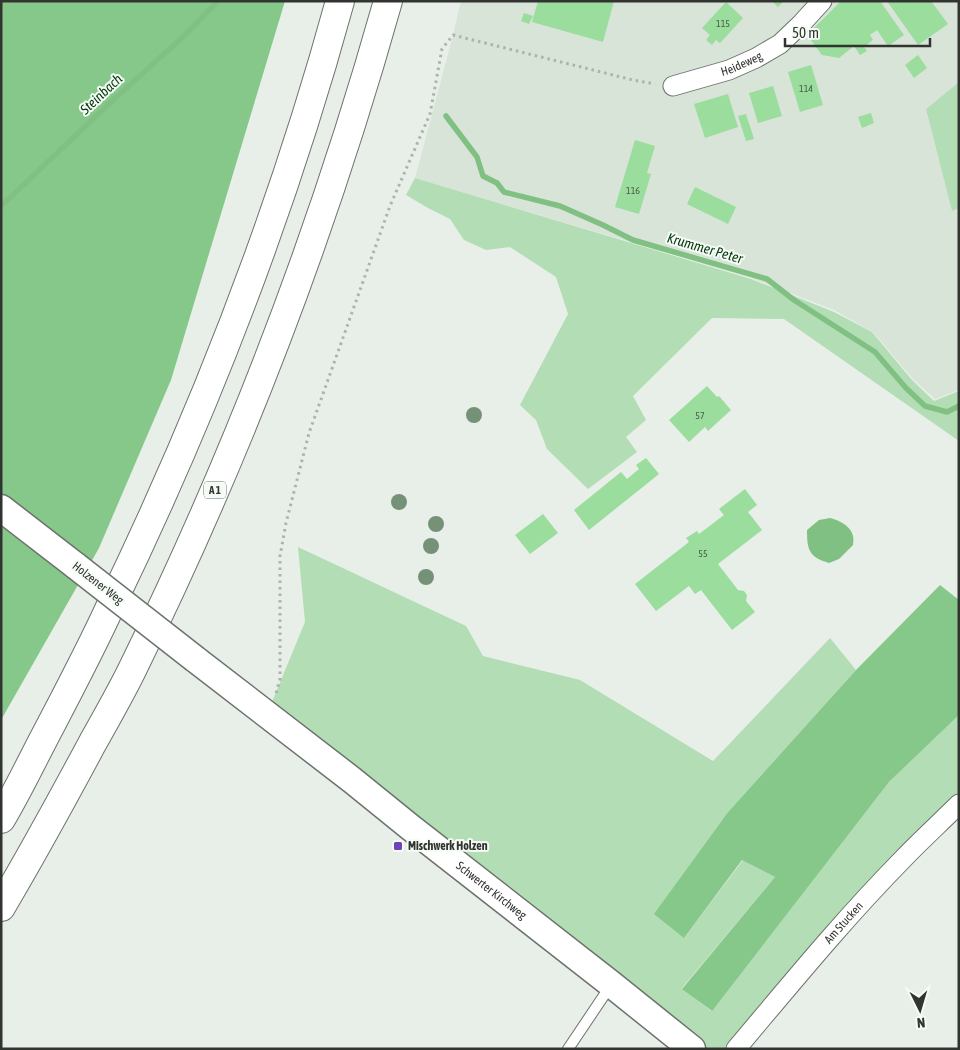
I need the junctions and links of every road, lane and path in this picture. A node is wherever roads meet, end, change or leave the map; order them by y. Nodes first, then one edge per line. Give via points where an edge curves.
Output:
1 (340, 1) edge
2 (388, 1) edge
3 (822, 1) edge
4 (673, 86) joint
5 (1, 508) edge
6 (195, 659) joint
7 (267, 714) junction
8 (959, 804) edge
9 (1, 819) edge
10 (1, 907) edge
11 (611, 984) junction
12 (568, 1049) edge
13 (692, 1049) edge
14 (736, 1049) edge

1 - 9 highway via 291,163 215,374 88,655
2 - 10 highway, A 1 via 336,175 256,392 219,480 130,674
3 - 4 street, Heideweg via 780,44 756,58 729,70
4 - 7 path via 633,80 454,36 442,49 430,114 390,206 308,433 280,556 280,679 275,700
5 - 6 main road, Holzener Weg, bridge
6 - 7 main road, Schwerter Kirchweg
7 - 11 main road, Schwerter Kirchweg
8 - 14 street, Am Stucken via 901,860
11 - 12 lane
11 - 13 main road, Schwerter Kirchweg

